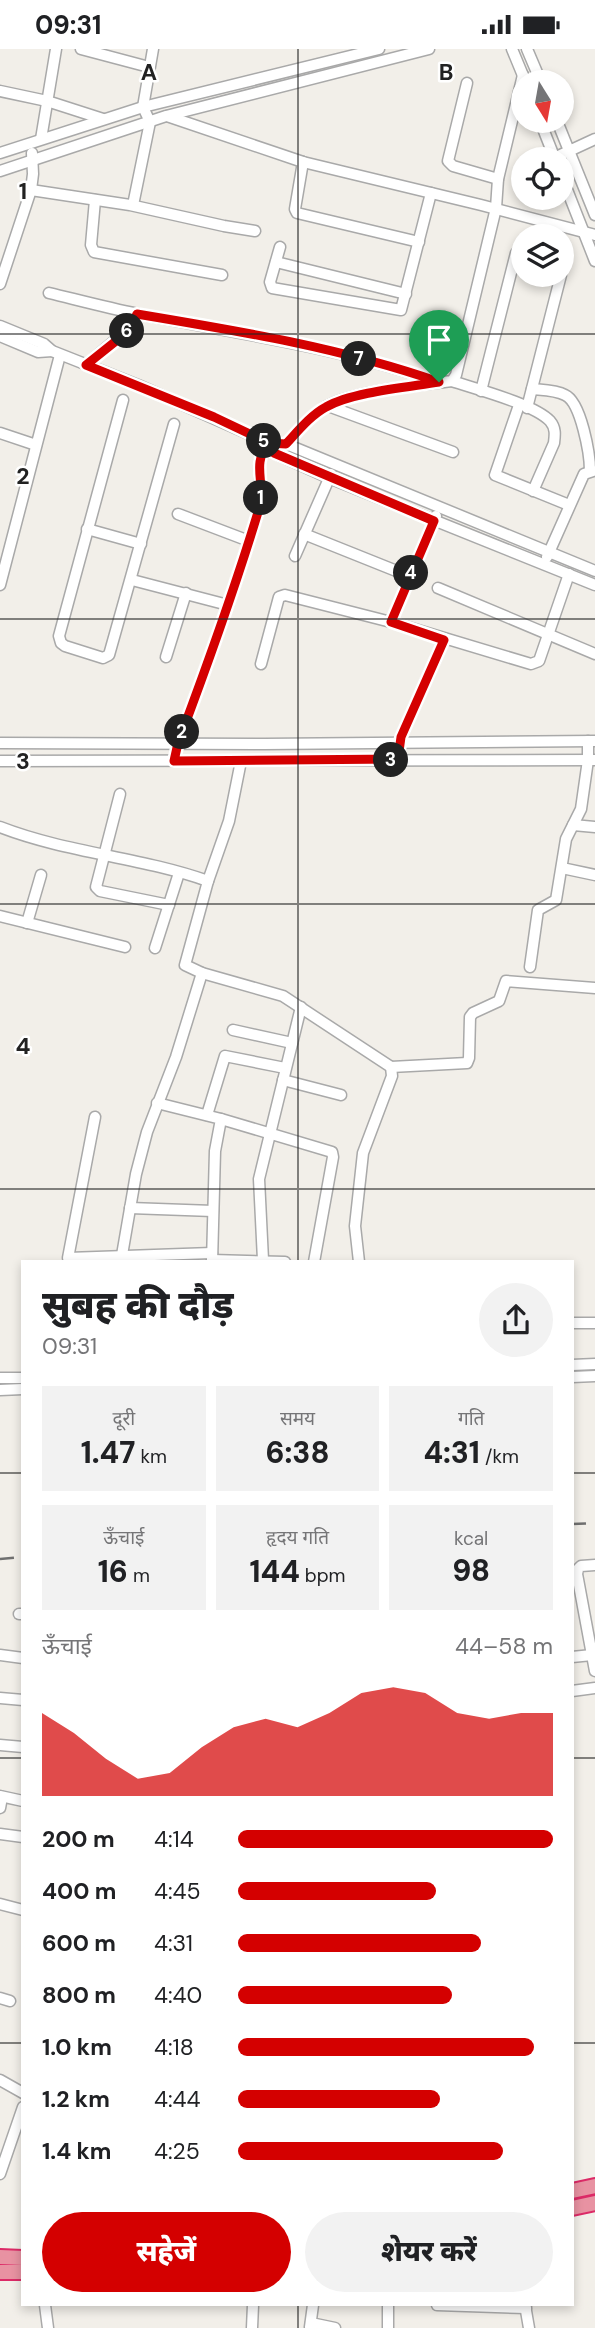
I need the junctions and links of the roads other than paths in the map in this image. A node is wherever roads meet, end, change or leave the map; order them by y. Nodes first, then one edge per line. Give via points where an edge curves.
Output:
1 (56, 49) edge
2 (81, 49) edge
3 (153, 49) edge
4 (379, 49) edge
5 (429, 49) edge
6 (512, 49) edge
7 (527, 49) edge
8 (96, 51) edge
9 (149, 67) junction
10 (521, 70) edge
11 (536, 70) edge
12 (467, 83) dead end
13 (0, 91) edge
14 (47, 101) junction
15 (143, 107) junction
16 (166, 116) junction
17 (103, 119) junction
18 (150, 122) junction
19 (511, 128) edge
20 (595, 139) edge
21 (36, 141) junction
22 (574, 150) edge
23 (0, 153) edge
24 (33, 159) junction
25 (303, 162) junction
26 (574, 164) edge
27 (0, 171) edge
28 (498, 179) junction
29 (31, 190) junction
30 (431, 193) junction
31 (95, 200) junction
32 (133, 205) junction
33 (496, 208) junction
34 (574, 208) edge
35 (595, 215) edge
36 (255, 230) dead end
37 (583, 232) junction
38 (595, 235) edge
39 (419, 243) junction
40 (280, 247) dead end
41 (595, 261) edge
42 (276, 262) junction
43 (511, 274) edge
44 (222, 275) dead end
45 (0, 283) edge
46 (557, 287) edge
47 (49, 293) dead end
48 (406, 295) junction
49 (137, 314) junction
50 (0, 326) edge
51 (0, 336) edge
52 (56, 353) junction
53 (86, 365) junction
54 (452, 381) junction
55 (439, 382) junction
56 (532, 389) junction
57 (481, 391) junction
58 (123, 400) dead end
59 (327, 406) junction
60 (523, 407) junction
61 (174, 424) dead end
62 (0, 433) edge
63 (269, 443) junction
64 (286, 444) junction
65 (36, 445) junction
66 (453, 452) dead end
67 (336, 464) junction
68 (592, 471) edge
69 (329, 478) junction
70 (533, 491) junction
71 (569, 505) junction
72 (439, 508) junction
73 (178, 514) dead end
74 (434, 521) junction
75 (87, 530) junction
76 (304, 534) junction
77 (248, 541) junction
78 (141, 544) junction
79 (549, 552) junction
80 (295, 556) dead end
81 (544, 564) junction
82 (595, 571) edge
83 (569, 574) junction
84 (409, 576) junction
85 (132, 580) junction
86 (0, 585) edge
87 (595, 585) edge
88 (438, 588) dead end
89 (186, 593) junction
90 (228, 605) junction
91 (391, 622) junction
92 (547, 635) junction
93 (444, 640) junction
94 (595, 655) edge
95 (166, 657) dead end
96 (261, 664) dead end
97 (592, 741) edge
98 (399, 742) junction
99 (0, 743) edge
100 (178, 743) junction
101 (398, 759) junction
102 (592, 760) edge
103 (0, 761) edge
104 (174, 761) junction
105 (241, 761) junction
106 (120, 794) dead end
107 (573, 825) junction
108 (0, 827) edge
109 (595, 827) edge
110 (103, 854) junction
111 (562, 868) junction
112 (179, 873) junction
113 (41, 875) dead end
114 (595, 875) edge
115 (208, 881) junction
116 (170, 905) junction
117 (0, 916) edge
118 (27, 923) junction
119 (125, 947) dead end
120 (155, 947) dead end
121 (530, 967) dead end
122 (202, 973) junction
123 (595, 988) edge
124 (301, 1007) junction
125 (233, 1030) dead end
126 (292, 1043) junction
127 (391, 1067) junction
128 (285, 1068) junction
129 (283, 1080) junction
130 (341, 1095) dead end
131 (158, 1103) junction
132 (207, 1115) junction
133 (95, 1117) dead end
134 (221, 1119) junction
135 (270, 1132) junction
136 (130, 1208) junction
137 (213, 1211) junction
138 (122, 1255) junction
139 (212, 1258) edge
140 (263, 1260) edge
141 (314, 1260) edge
142 (359, 1260) edge
143 (574, 1322) edge
144 (595, 1323) edge
145 (595, 1364) edge
146 (574, 1365) edge
147 (595, 1376) edge
148 (574, 1377) edge
149 (0, 1378) edge
150 (21, 1378) edge
151 (21, 1389) edge
152 (0, 1390) edge
153 (595, 1565) edge
154 (0, 1655) edge
155 (592, 1655) junction
156 (574, 1657) edge
157 (21, 1658) edge
158 (595, 1671) edge
159 (595, 1688) edge
160 (574, 1691) edge
161 (0, 1697) edge
162 (21, 1700) edge
163 (0, 1745) edge
164 (21, 1747) edge
165 (1, 1796) edge
166 (21, 1801) edge
167 (0, 1808) edge
168 (0, 1834) edge
169 (21, 1837) edge
170 (0, 1904) edge
171 (21, 1909) edge
172 (0, 2080) edge
173 (21, 2092) edge
174 (21, 2114) edge
175 (0, 2174) edge
176 (595, 2186) edge
177 (574, 2191) edge
178 (595, 2203) edge
179 (574, 2208) edge
180 (0, 2257) edge
181 (21, 2259) edge
182 (0, 2272) edge
183 (21, 2272) edge
184 (45, 2306) edge
185 (253, 2306) edge
186 (313, 2306) edge
187 (388, 2306) edge
188 (526, 2306) edge
189 (311, 2326) edge
190 (48, 2328) edge
191 (252, 2328) edge
192 (335, 2328) edge
193 (388, 2328) edge
194 (529, 2328) edge

1 - 14 street
2 - 8 street
3 - 9 street
4 - 15 street
5 - 16 street
6 - 10 street
7 - 11 street
8 - 9 street
9 - 15 street
12 - 28 street via 448,160 453,166
13 - 14 street
14 - 17 street
14 - 21 street
15 - 17 street
15 - 18 street
16 - 18 street
16 - 25 street
17 - 21 street
18 - 24 street
18 - 32 street
19 - 28 street
20 - 22 street
21 - 23 street
21 - 24 street
24 - 27 street
24 - 29 street
25 - 30 street
25 - 39 street via 297,213
26 - 35 street
28 - 33 street
29 - 31 street
29 - 45 street
30 - 33 street
30 - 39 street
31 - 32 street
31 - 44 street via 90,246 94,251
32 - 36 street
33 - 37 street
33 - 54 street
34 - 37 street
37 - 38 street
37 - 41 street
39 - 48 street
40 - 42 street
42 - 48 street
42 - 48 street via 272,288 400,311
43 - 57 street
46 - 56 street
47 - 49 street
49 - 53 street via 126,333
49 - 55 street via 331,351
50 - 52 street
51 - 52 street via 38,352
52 - 53 street
52 - 65 street
53 - 63 street
54 - 55 street
54 - 57 street
55 - 59 street
56 - 60 street
56 - 68 street via 560,393 572,400 587,439
57 - 60 street
58 - 75 street
59 - 64 street
59 - 66 street
60 - 70 street via 551,422 555,435
60 - 70 street via 494,472
61 - 78 street
62 - 65 street
63 - 64 street
63 - 69 street via 274,453
63 - 77 street via 261,451 262,497
64 - 67 street
65 - 86 street
67 - 69 street
67 - 72 street
68 - 71 street via 584,474
69 - 74 street
69 - 76 street
70 - 71 street
71 - 79 street
72 - 74 street
72 - 79 street
73 - 77 street
74 - 81 street
74 - 84 street
75 - 78 street
75 - 85 street via 59,636 61,643 108,657
76 - 80 street
76 - 84 street
77 - 90 street
78 - 85 street
79 - 81 street
79 - 82 street
81 - 83 street
83 - 87 street
83 - 92 street
84 - 91 street
85 - 89 street
88 - 92 street
89 - 90 street
89 - 95 street
90 - 100 street
91 - 93 street
91 - 96 street via 282,595
92 - 93 street via 539,660 531,664
92 - 94 street
93 - 98 street
97 - 98 street
97 - 102 street
98 - 100 street
98 - 101 street
99 - 100 street
100 - 104 street
101 - 102 street
101 - 105 street
102 - 107 street
103 - 104 street
104 - 105 street
105 - 115 street via 229,821
106 - 110 street
107 - 109 street
107 - 111 street
108 - 110 street
110 - 112 street
110 - 116 street via 95,882 100,891
111 - 114 street
111 - 121 street via 556,900 538,910
112 - 115 street
112 - 116 street
113 - 118 street
115 - 122 street via 184,963
116 - 120 street
117 - 118 street
118 - 119 street
122 - 124 street via 264,989
122 - 131 street
123 - 127 street via 506,981 499,1001 470,1017 467,1063
124 - 126 street
124 - 127 street
125 - 126 street
126 - 128 street
127 - 142 street via 392,1076 363,1153 355,1226
128 - 129 street
128 - 132 street via 225,1056
129 - 130 street
129 - 135 street
131 - 132 street
131 - 136 street via 138,1163
132 - 134 street
133 - 138 street via 67,1257
134 - 135 street
134 - 137 street
135 - 140 street via 259,1179
135 - 141 street via 330,1150 333,1155
136 - 137 street
136 - 138 street
137 - 139 street
138 - 139 street
139 - 140 street
143 - 144 street
145 - 146 street
147 - 148 street
149 - 150 street
151 - 152 street
153 - 155 street via 582,1566 577,1574
154 - 157 street
155 - 156 street
155 - 158 street
159 - 160 street
161 - 162 street
163 - 164 street
165 - 166 street
165 - 167 street
168 - 169 street
170 - 171 street
172 - 173 street
174 - 175 street
176 - 177 highway
178 - 179 highway
180 - 181 highway
182 - 183 highway
184 - 190 street
185 - 191 street
186 - 189 street
187 - 193 street
188 - 194 street
189 - 192 street

